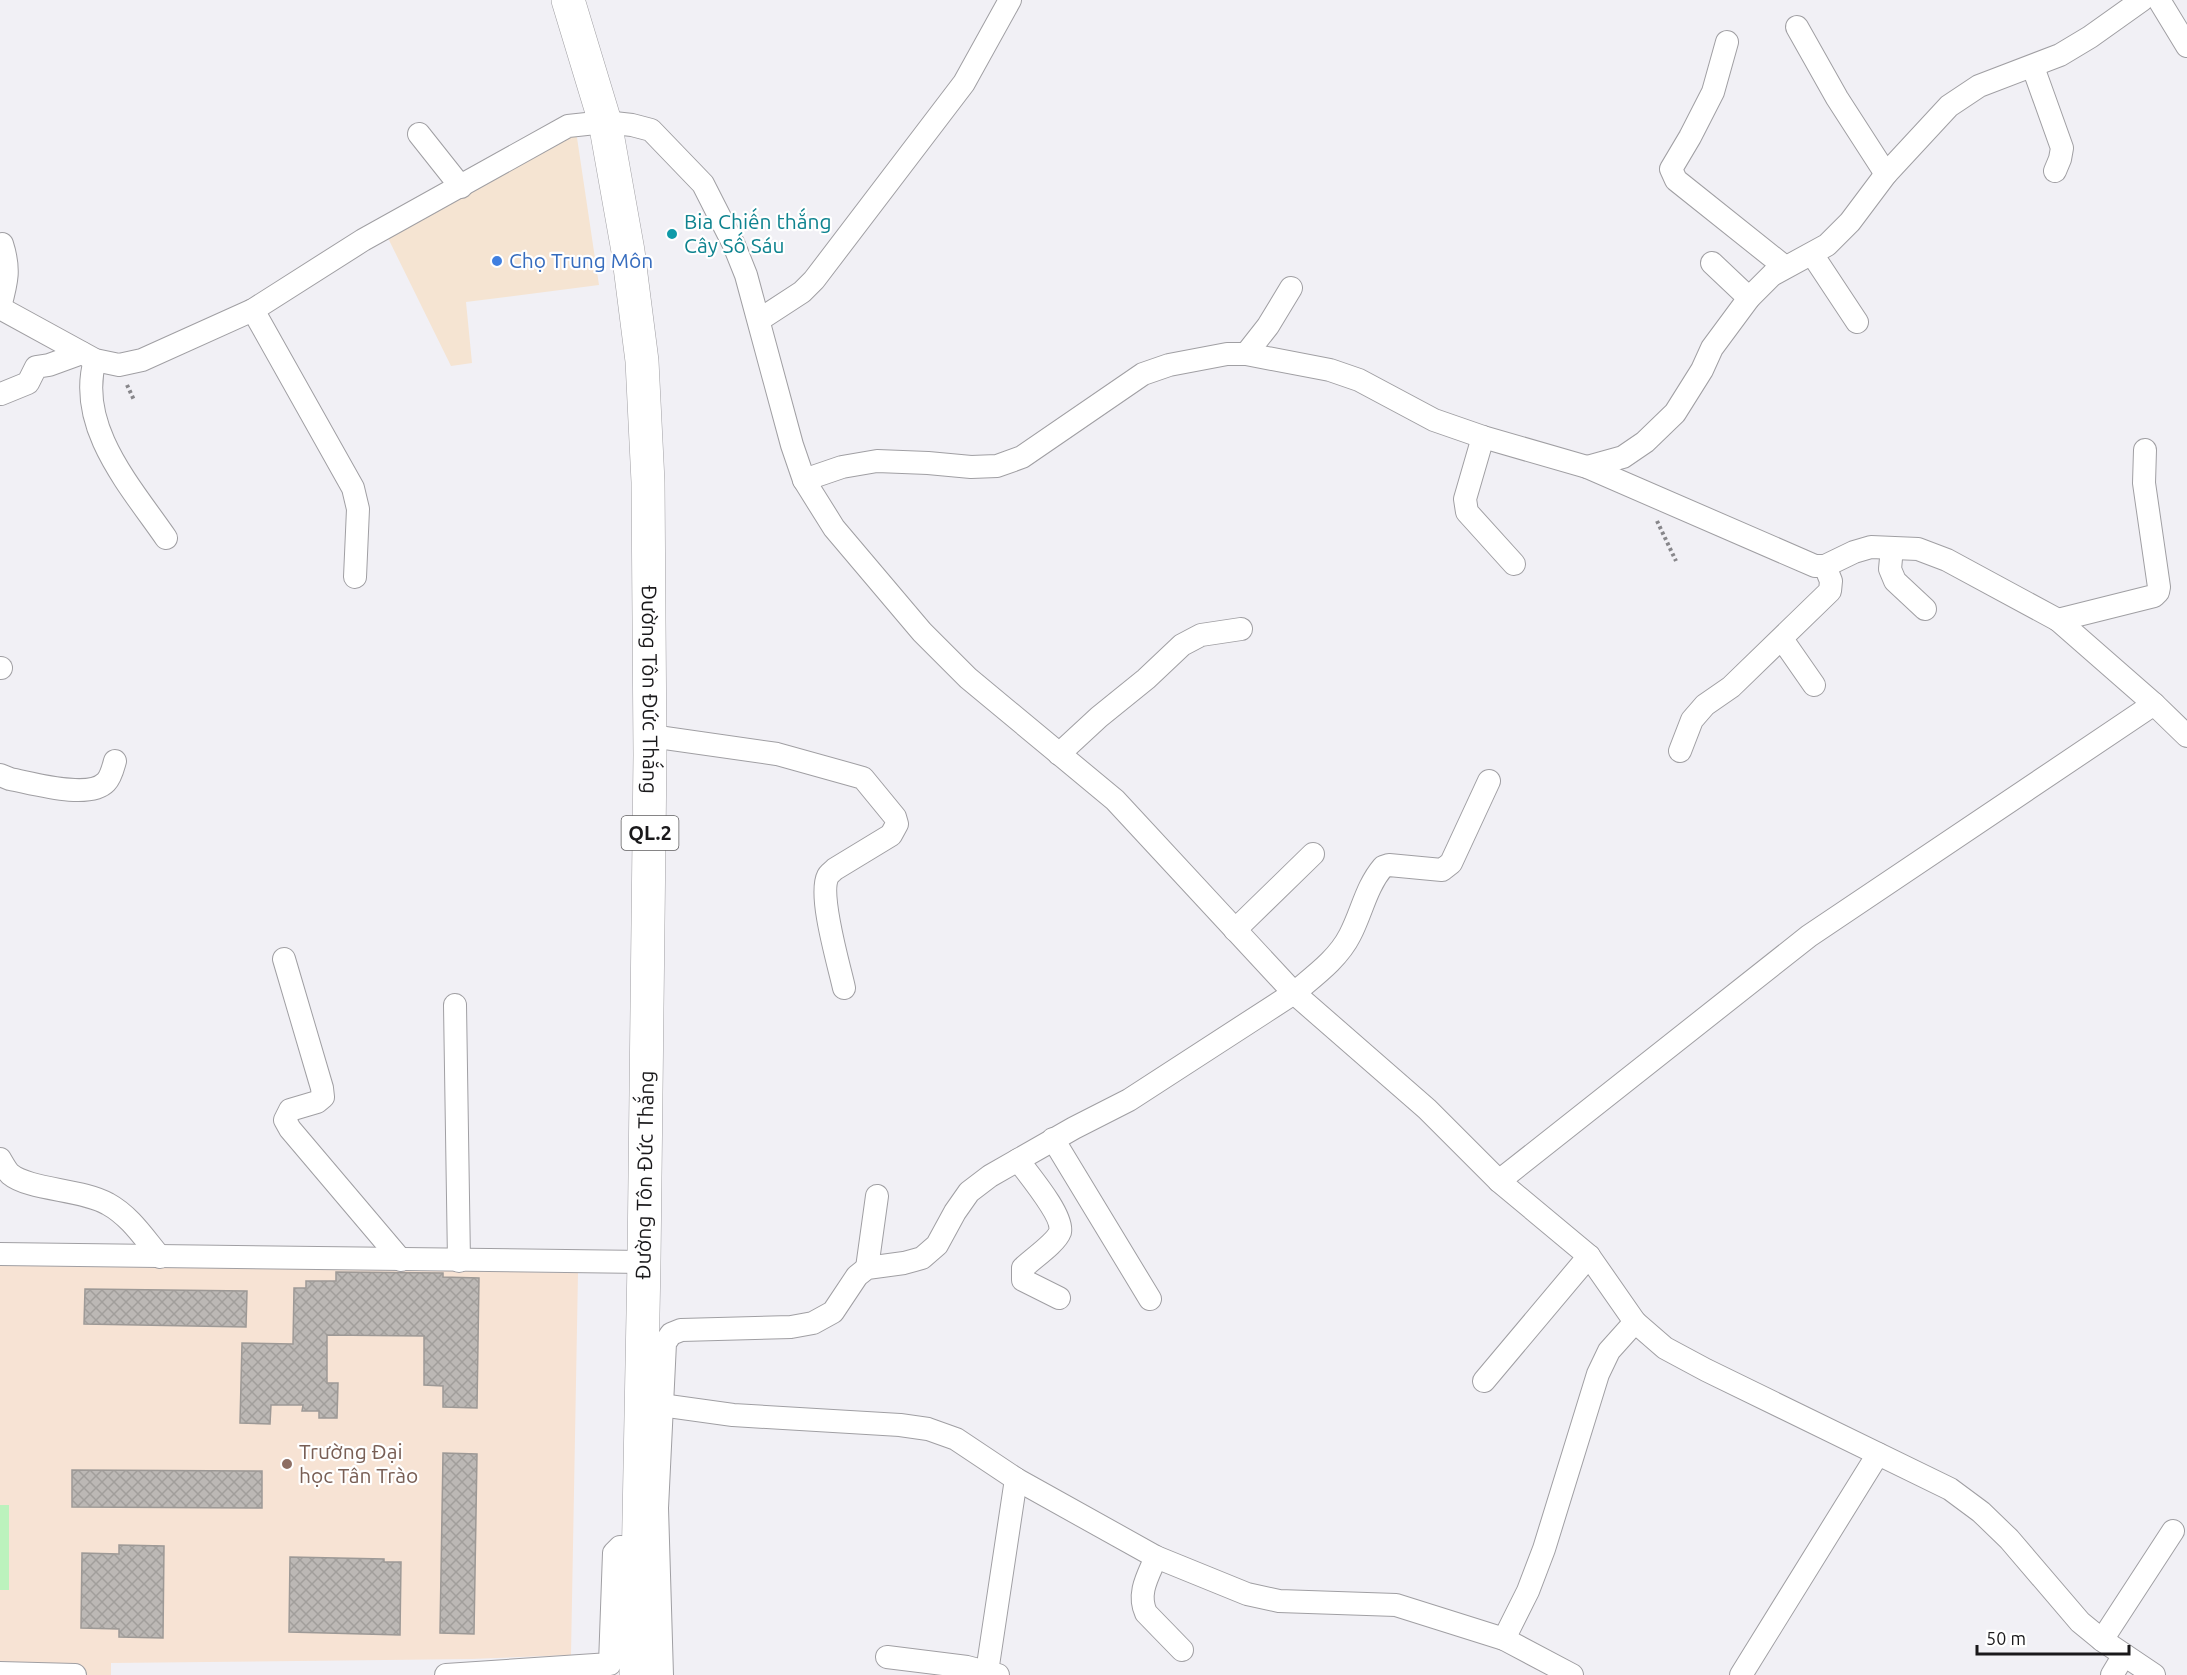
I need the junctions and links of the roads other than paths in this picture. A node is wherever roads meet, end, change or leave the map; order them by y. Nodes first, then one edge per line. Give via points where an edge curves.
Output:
1 (568, 0) edge
2 (1010, 0) edge
3 (2142, 0) edge
4 (2159, 0) edge
5 (1797, 27) dead end
6 (1727, 42) dead end
7 (2187, 46) edge
8 (2033, 67) junction
9 (605, 122) junction
10 (418, 134) dead end
11 (2055, 171) dead end
12 (1886, 174) junction
13 (461, 187) junction
14 (2, 244) dead end
15 (1812, 254) junction
16 (1712, 263) dead end
17 (1785, 267) junction
18 (1291, 288) dead end
19 (1749, 298) junction
20 (0, 308) edge
21 (254, 310) junction
22 (759, 320) junction
23 (1857, 322) dead end
24 (1246, 354) junction
25 (89, 357) junction
26 (1, 394) edge
27 (1483, 437) junction
28 (2145, 450) dead end
29 (1587, 467) junction
30 (804, 480) junction
31 (166, 538) dead end
32 (1892, 548) junction
33 (1514, 564) dead end
34 (1825, 566) junction
35 (355, 577) dead end
36 (1925, 609) dead end
37 (2058, 620) junction
38 (1241, 629) dead end
39 (1782, 639) junction
40 (1814, 685) dead end
41 (2154, 704) junction
42 (651, 736) junction
43 (2187, 736) edge
44 (1680, 751) dead end
45 (1059, 754) junction
46 (115, 761) dead end
47 (0, 775) edge
48 (1489, 781) dead end
49 (1313, 854) dead end
50 (1235, 930) junction
51 (284, 959) dead end
52 (844, 988) dead end
53 (1294, 993) junction
54 (454, 1005) dead end
55 (1053, 1139) junction
56 (0, 1159) edge
57 (1018, 1160) junction
58 (1499, 1180) junction
59 (877, 1196) dead end
60 (0, 1254) edge
61 (1589, 1256) junction
62 (160, 1257) junction
63 (400, 1260) junction
64 (459, 1261) junction
65 (644, 1262) junction
66 (867, 1268) junction
67 (1059, 1298) dead end
68 (1150, 1299) dead end
69 (1635, 1322) junction
70 (1484, 1381) dead end
71 (661, 1405) junction
72 (1878, 1454) junction
73 (1016, 1479) junction
74 (2173, 1531) dead end
75 (647, 1547) junction
76 (1156, 1557) junction
77 (1504, 1639) junction
78 (2102, 1641) junction
79 (1182, 1650) dead end
80 (2124, 1655) junction
81 (887, 1657) dead end
82 (1554, 1669) edge
83 (618, 1671) edge
84 (0, 1673) edge
85 (992, 1673) edge
86 (75, 1675) edge
87 (446, 1675) edge
88 (662, 1675) edge
89 (1572, 1675) edge
90 (1742, 1675) edge
91 (2112, 1675) edge
92 (2154, 1675) edge

1 - 9 highway, Đường Tôn Đức Thắng / QL.2
2 - 22 street via 964,83 814,280
3 - 8 street via 2060,56
4 - 7 street
5 - 12 street
6 - 17 street via 1713,92 1671,169 1676,180
8 - 11 street via 2062,148
8 - 12 street via 1978,86 1949,106
9 - 13 street via 567,126
9 - 22 street via 651,130 703,184 746,274
9 - 42 highway, Đường Tôn Đức Thắng / QL.2 via 642,361 648,482
10 - 13 street
12 - 15 street via 1850,222
13 - 21 street via 363,240
14 - 20 street via 8,278
15 - 17 street
15 - 23 street
16 - 19 street
17 - 19 street
18 - 24 street
19 - 29 street via 1712,348 1676,413 1623,457
20 - 25 street
21 - 25 street via 142,360 119,365
21 - 35 street via 353,488 358,509
22 - 30 street
24 - 27 street via 1359,380 1434,420
24 - 30 street via 1169,365 1143,374 1022,456 997,466 877,461 842,467
25 - 26 street via 36,367 28,383
25 - 31 street via 93,409 106,450
27 - 29 street
27 - 33 street via 1465,499 1467,512
28 - 37 street via 2144,483 2158,592
29 - 34 street via 1815,566
30 - 45 street via 834,528 922,633 968,678
32 - 34 street via 1871,547
32 - 36 street via 1890,569 1895,581
32 - 37 street via 1918,549 1947,560
34 - 39 street via 1830,591
37 - 41 street
38 - 45 street via 1201,635 1182,645
39 - 40 street
39 - 44 street via 1731,687 1705,705 1692,720
41 - 43 street
41 - 58 street via 1809,936
42 - 52 street via 777,754 863,778 895,817 897,824 891,835 828,876 828,916
42 - 65 highway, Đường Tôn Đức Thắng / QL.2
45 - 50 street via 1115,800
46 - 47 street via 106,782 88,790 75,791
48 - 53 street via 1451,863 1442,870 1383,867 1362,902 1342,949
49 - 50 street
50 - 53 street
51 - 63 street via 322,1088 322,1097 317,1102 290,1110 285,1120
53 - 55 street via 1129,1100
53 - 58 street via 1427,1109
54 - 64 street
55 - 57 street
55 - 68 street
56 - 62 street via 11,1175 23,1181 108,1204 126,1216
57 - 66 street via 969,1192 936,1245 922,1258
57 - 67 street via 1060,1224 1056,1239 1023,1268 1023,1280
58 - 61 street
59 - 66 street
60 - 62 street
61 - 69 street
61 - 70 street
62 - 63 street
63 - 64 street
64 - 65 street
65 - 75 highway, Đường Tôn Đức Thắng / QL.2
66 - 71 street via 857,1276 833,1312 813,1323 681,1330 671,1334 665,1343
69 - 72 street via 1665,1348
69 - 77 street via 1609,1352 1598,1374 1544,1549
71 - 73 street via 733,1415 928,1429 956,1439
71 - 75 street
72 - 78 street via 1950,1489 1981,1512 2080,1622
72 - 90 street
73 - 76 street
73 - 85 street
74 - 78 street
75 - 83 highway, Đường Tôn Đức Thắng / QL.2
75 - 88 street
76 - 77 street via 1279,1601 1396,1605
76 - 79 street via 1143,1589 1143,1606
77 - 82 street
78 - 80 street
80 - 91 street
80 - 92 street
81 - 85 street
82 - 89 street
83 - 87 street
84 - 86 street

